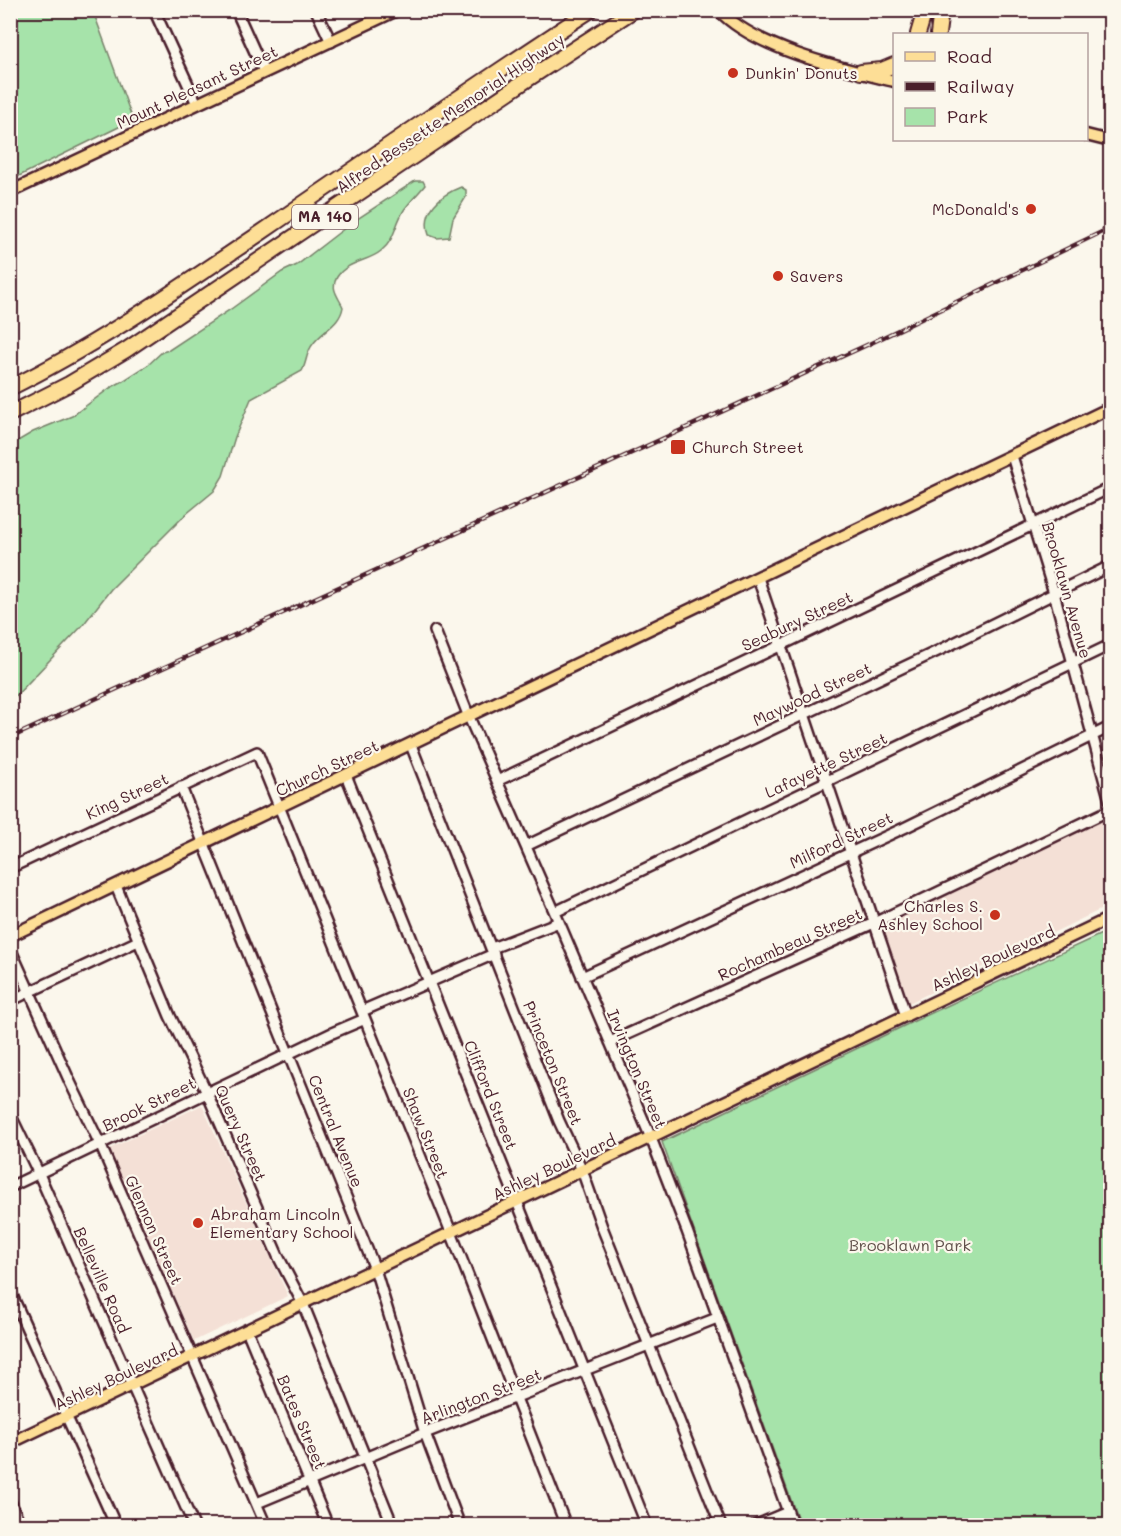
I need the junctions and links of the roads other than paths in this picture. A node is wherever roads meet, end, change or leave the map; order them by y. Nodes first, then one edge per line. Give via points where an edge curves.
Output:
1 (154, 10) edge
2 (236, 10) edge
3 (316, 10) edge
4 (397, 10) edge
5 (591, 10) edge
6 (634, 10) edge
7 (719, 10) edge
8 (925, 10) edge
9 (941, 10) edge
10 (918, 33) edge
11 (938, 33) edge
12 (331, 42) junction
13 (893, 65) edge
14 (264, 72) junction
15 (861, 72) junction
16 (893, 81) edge
17 (197, 104) junction
18 (1088, 136) edge
19 (1110, 141) edge
20 (10, 192) edge
21 (10, 388) edge
22 (1110, 408) edge
23 (10, 414) edge
24 (1012, 456) junction
25 (1110, 488) edge
26 (1033, 525) junction
27 (1110, 566) edge
28 (758, 578) junction
29 (1054, 593) junction
30 (435, 631) dead end
31 (1110, 645) edge
32 (780, 646) junction
33 (1073, 663) junction
34 (804, 714) junction
35 (469, 717) junction
36 (1110, 727) edge
37 (1092, 736) junction
38 (411, 745) junction
39 (257, 752) joint
40 (346, 775) junction
41 (497, 781) junction
42 (827, 781) junction
43 (181, 787) junction
44 (1110, 801) edge
45 (280, 807) junction
46 (1110, 810) edge
47 (204, 844) junction
48 (526, 846) junction
49 (850, 853) junction
50 (10, 868) edge
51 (116, 886) junction
52 (555, 912) junction
53 (1110, 918) edge
54 (559, 922) junction
55 (874, 923) junction
56 (10, 936) edge
57 (138, 941) junction
58 (10, 948) edge
59 (493, 951) junction
60 (582, 977) junction
61 (429, 981) junction
62 (30, 992) junction
63 (10, 1001) edge
64 (364, 1015) junction
65 (906, 1016) junction
66 (610, 1042) junction
67 (289, 1055) junction
68 (207, 1093) junction
69 (10, 1114) edge
70 (651, 1138) junction
71 (100, 1144) junction
72 (582, 1170) junction
73 (39, 1174) junction
74 (10, 1187) edge
75 (517, 1201) junction
76 (451, 1232) junction
77 (375, 1269) junction
78 (10, 1291) edge
79 (303, 1304) junction
80 (717, 1318) junction
81 (248, 1330) junction
82 (650, 1345) junction
83 (193, 1357) junction
84 (584, 1371) junction
85 (132, 1386) junction
86 (516, 1399) junction
87 (67, 1416) junction
88 (425, 1433) junction
89 (10, 1443) edge
90 (365, 1459) junction
91 (310, 1481) junction
92 (10, 1501) edge
93 (257, 1503) junction
94 (788, 1512) junction
95 (21, 1526) edge
96 (116, 1526) edge
97 (194, 1526) edge
98 (266, 1526) edge
99 (328, 1526) edge
100 (393, 1526) edge
101 (460, 1526) edge
102 (566, 1526) edge
103 (647, 1526) edge
104 (721, 1526) edge
105 (754, 1526) edge
106 (793, 1526) edge

1 - 17 street
2 - 14 street
3 - 12 street
4 - 12 main road, Mount Pleasant Street
5 - 21 highway, Alfred Bessette Memorial Highway / MA 140 via 157,303
6 - 23 highway, Alfred Bessette Memorial Highway / MA 140 via 145,338 88,374
7 - 15 main road via 735,24 776,46
8 - 10 highway
9 - 11 highway
12 - 14 main road, Mount Pleasant Street
13 - 15 highway
14 - 17 main road, Mount Pleasant Street
15 - 16 main road
17 - 20 main road, Mount Pleasant Street
18 - 19 main road
22 - 24 main road, Church Street
24 - 26 street, Brooklawn Avenue
24 - 28 main road, Church Street
25 - 26 street, Seabury Street
26 - 29 street, Brooklawn Avenue
26 - 32 street, Seabury Street
27 - 29 street, Maywood Street
28 - 32 street
28 - 35 main road, Church Street
29 - 33 street, Brooklawn Avenue
29 - 34 street, Maywood Street
30 - 35 street, Irvington Street
31 - 33 street, Lafayette Street
32 - 34 street
32 - 41 street, Seabury Street
33 - 37 street, Brooklawn Avenue
33 - 42 street, Lafayette Street
34 - 42 street
34 - 48 street, Maywood Street
35 - 38 main road, Church Street
35 - 41 street, Irvington Street
36 - 37 street, Milford Street
37 - 44 street, Brooklawn Avenue
37 - 49 street, Milford Street
38 - 40 main road, Church Street
38 - 59 street, Princeton Street
39 - 43 street, King Street
39 - 45 street, Shaw Street
40 - 45 main road, Church Street
40 - 61 street, Clifford Street
41 - 48 street, Irvington Street
42 - 49 street
42 - 52 street, Lafayette Street
43 - 47 street, Central Avenue
43 - 50 street, King Street
45 - 47 main road, Church Street
45 - 64 street, Shaw Street
46 - 55 street, Rochambeau Street
47 - 51 main road, Church Street
47 - 67 street, Central Avenue
48 - 52 street, Irvington Street
49 - 55 street
49 - 60 street, Milford Street
51 - 56 main road, Church Street
51 - 57 street, Query Street
52 - 54 street, Irvington Street
53 - 65 main road, Ashley Boulevard
54 - 59 street, Brook Street
54 - 60 street, Irvington Street
55 - 65 street
55 - 66 street, Rochambeau Street
57 - 62 street
57 - 68 street, Query Street
58 - 62 street, Glennon Street
59 - 61 street, Brook Street
59 - 72 street, Princeton Street
60 - 66 street, Irvington Street
61 - 64 street, Brook Street
61 - 75 street, Clifford Street
62 - 63 street
62 - 71 street, Glennon Street
64 - 67 street, Brook Street
64 - 76 street, Shaw Street
65 - 70 main road, Ashley Boulevard
66 - 70 street, Irvington Street
67 - 68 street, Brook Street
67 - 77 street, Central Avenue
68 - 71 street, Brook Street
68 - 79 street, Query Street
69 - 73 street, Belleville Road
70 - 72 main road, Ashley Boulevard
70 - 80 street, Irvington Street
71 - 73 street, Brook Street
71 - 83 street, Glennon Street
72 - 75 main road, Ashley Boulevard
72 - 82 street, Princeton Street
73 - 74 street, Brook Street
73 - 85 street, Belleville Road
75 - 76 main road, Ashley Boulevard
75 - 84 street, Clifford Street
76 - 77 main road, Ashley Boulevard
76 - 86 street, Shaw Street
77 - 79 main road, Ashley Boulevard
77 - 88 street, Central Avenue
78 - 87 street
79 - 81 main road, Ashley Boulevard
79 - 90 street, Query Street
80 - 82 street, Arlington Street
80 - 94 street, Irvington Street
81 - 83 main road, Ashley Boulevard
81 - 91 street, Bates Street
82 - 84 street, Arlington Street
82 - 104 street, Princeton Street
83 - 85 main road, Ashley Boulevard
83 - 93 street, Glennon Street
84 - 86 street, Arlington Street
84 - 103 street, Clifford Street
85 - 87 main road, Ashley Boulevard
85 - 97 street, Belleville Road
86 - 88 street, Arlington Street
86 - 102 street, Shaw Street
87 - 89 main road, Ashley Boulevard
87 - 96 street
88 - 90 street, Arlington Street
88 - 101 street, Central Avenue
90 - 91 street, Arlington Street
90 - 100 street, Query Street
91 - 93 street, Arlington Street
91 - 99 street, Bates Street
92 - 95 street
93 - 98 street, Glennon Street
94 - 105 street
94 - 106 street, Irvington Street

